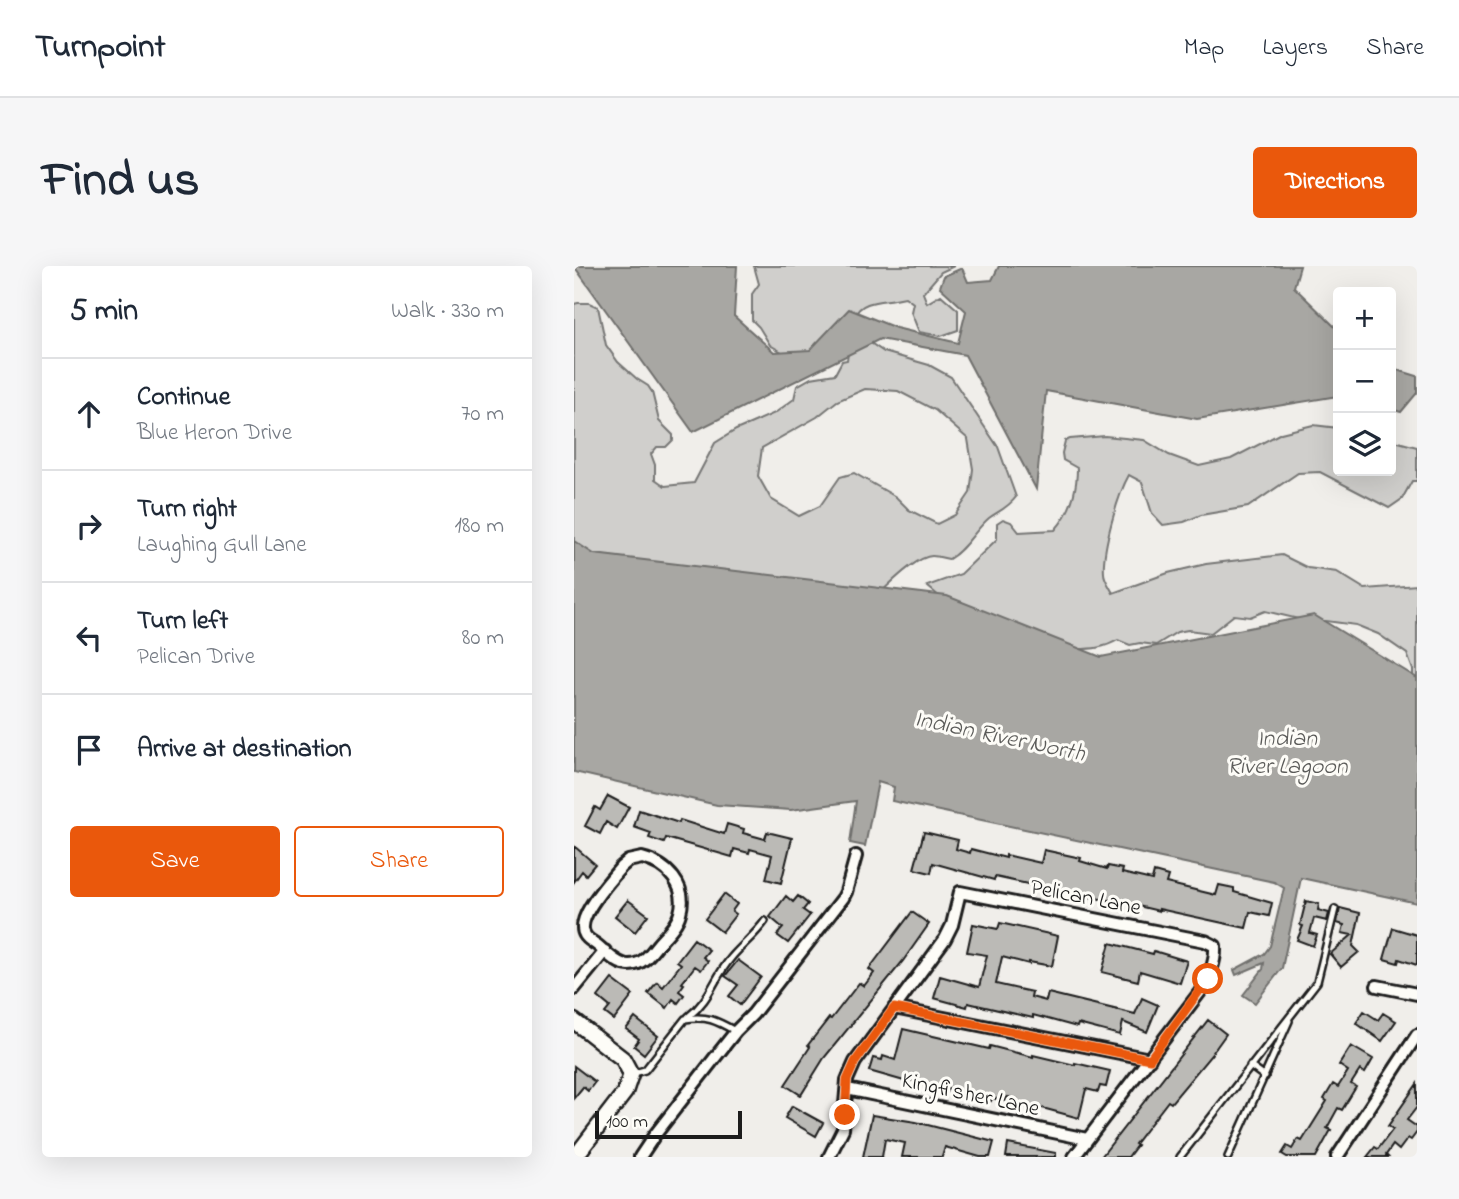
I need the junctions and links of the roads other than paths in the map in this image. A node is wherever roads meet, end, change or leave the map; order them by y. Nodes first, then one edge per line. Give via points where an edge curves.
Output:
1 (856, 856) dead end
2 (1335, 909) dead end
3 (765, 921) dead end
4 (605, 951) junction
5 (1377, 986) dead end
6 (574, 989) edge
7 (1417, 994) edge
8 (894, 1008) junction
9 (1291, 1015) junction
10 (685, 1019) junction
11 (574, 1021) edge
12 (736, 1031) junction
13 (1417, 1035) edge
14 (1150, 1059) junction
15 (1250, 1066) junction
16 (631, 1074) junction
17 (1265, 1077) junction
18 (847, 1089) junction
19 (1087, 1139) junction
20 (575, 1157) edge
21 (640, 1157) edge
22 (829, 1157) edge
23 (1074, 1157) edge
24 (1180, 1157) edge
25 (1228, 1157) edge
26 (1337, 1157) edge

1 - 12 street via 842,898
2 - 9 lane via 1317,982
3 - 10 lane via 731,958 702,1006
4 - 4 street via 619,963 643,962 676,922 682,893 677,880 656,861 628,861 585,912 585,936
4 - 6 street
5 - 7 street
8 - 14 street
8 - 14 street, Pelican Lane via 953,925 960,892 1215,946 1216,956 1204,985
8 - 18 street via 855,1062
9 - 15 lane
9 - 17 lane
10 - 12 lane via 713,1019
10 - 16 lane via 645,1070
11 - 16 street via 623,1059
12 - 21 street
13 - 26 street
14 - 19 street
15 - 17 lane
15 - 24 lane
16 - 20 street via 625,1092
17 - 25 lane
18 - 19 street, Kingfisher Lane
18 - 22 street via 843,1129
19 - 23 street

